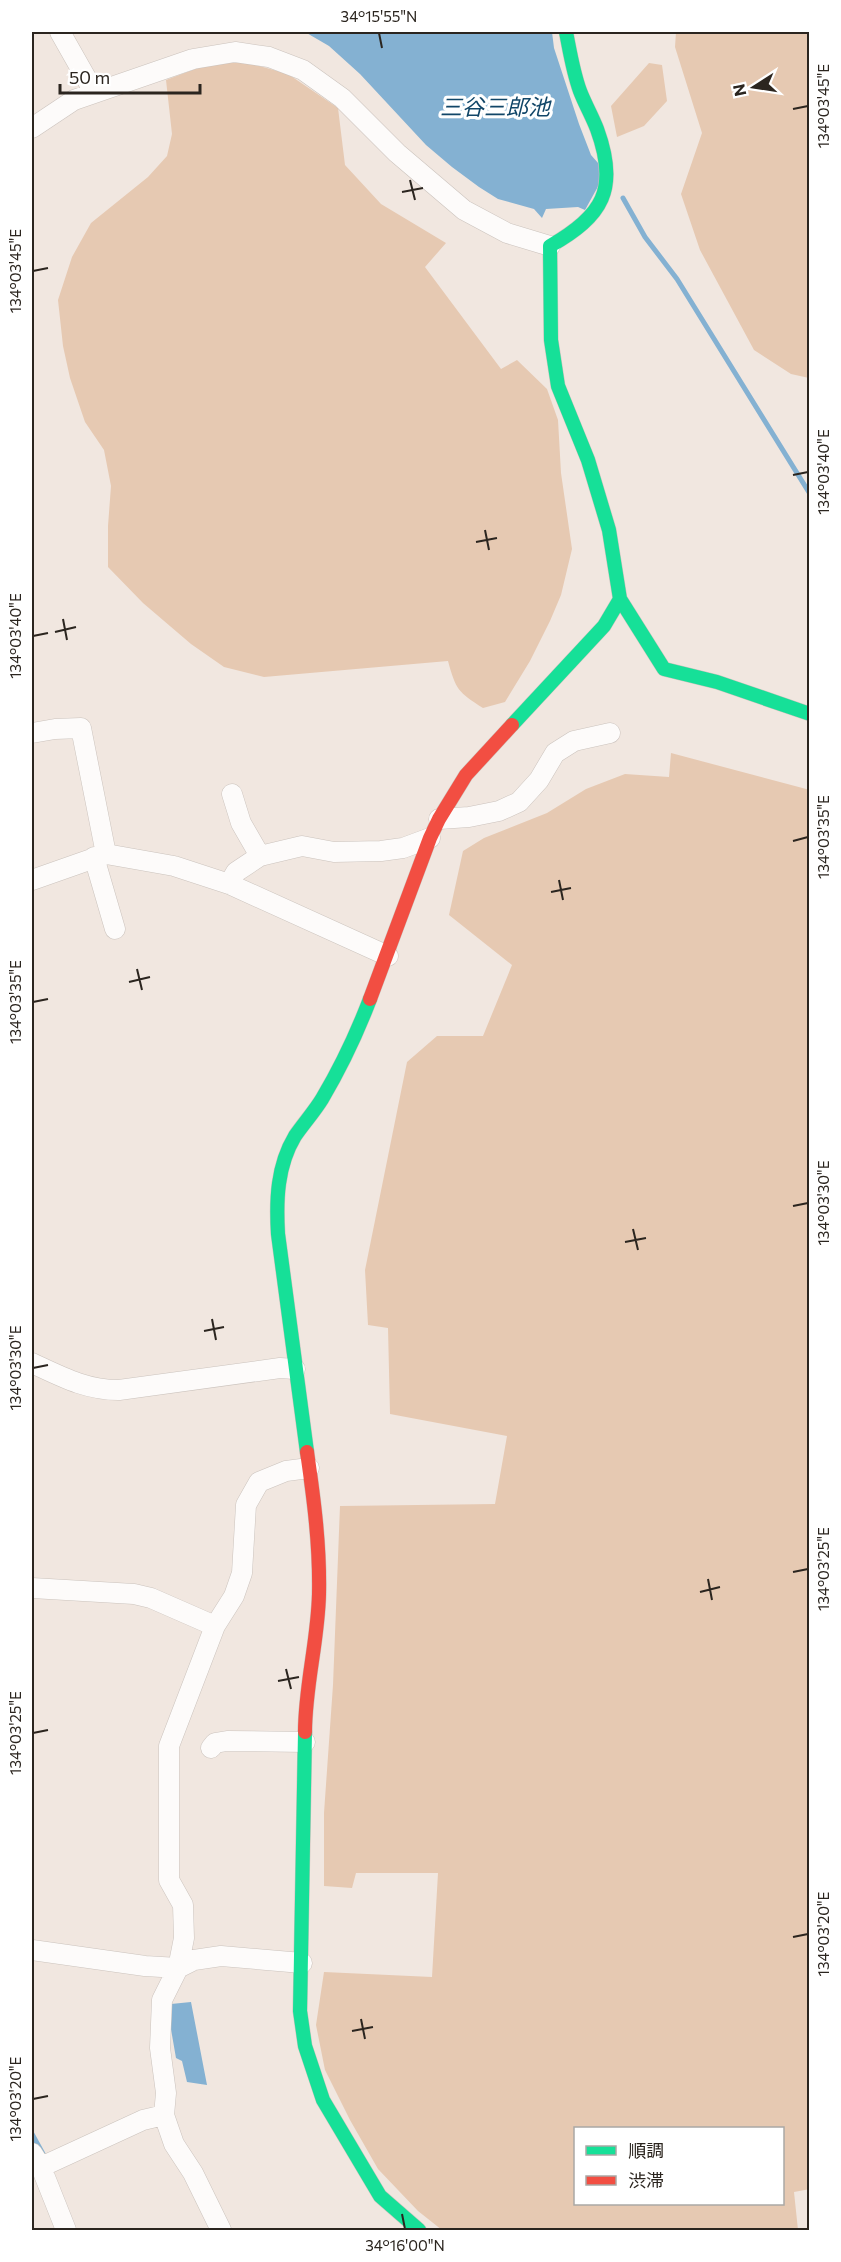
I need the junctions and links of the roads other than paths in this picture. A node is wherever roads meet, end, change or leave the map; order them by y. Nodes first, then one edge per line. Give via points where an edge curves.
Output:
1 (60, 32) edge
2 (566, 32) edge
3 (94, 92) junction
4 (32, 128) edge
5 (550, 246) junction
6 (620, 599) junction
7 (810, 714) edge
8 (32, 733) edge
9 (610, 733) dead end
10 (231, 794) dead end
11 (439, 819) junction
12 (430, 838) junction
13 (100, 855) junction
14 (260, 856) junction
15 (32, 880) edge
16 (229, 885) junction
17 (115, 929) dead end
18 (388, 956) junction
19 (32, 1363) edge
20 (295, 1369) junction
21 (309, 1468) junction
22 (32, 1588) edge
23 (215, 1626) junction
24 (305, 1742) junction
25 (211, 1748) dead end
26 (32, 1950) edge
27 (302, 1962) junction
28 (178, 1968) junction
29 (164, 2115) junction
30 (43, 2162) edge
31 (66, 2230) edge
32 (221, 2230) edge
33 (419, 2230) edge

1 - 3 street
2 - 5 street via 580,90 600,138 606,179 602,203 585,226
3 - 4 street via 74,100
3 - 5 street via 193,59 235,52 269,57 303,70 342,98 464,210 507,233
5 - 6 street via 551,340 558,386 588,460 609,530
6 - 7 street via 664,669 717,682
6 - 11 street via 604,626 466,775
8 - 13 street via 81,728
9 - 11 street via 574,741 555,753 540,780 519,802 499,811
10 - 14 street via 241,824
11 - 12 street
12 - 14 street via 381,851 334,852 302,846
12 - 18 street
13 - 15 street
13 - 16 street via 174,866
13 - 17 street
14 - 16 street via 237,872
16 - 18 street
18 - 20 street via 357,1032 322,1099 294,1138 279,1176 278,1234
19 - 20 street via 99,1390
20 - 21 street
21 - 23 street via 286,1471 259,1482 246,1504 242,1573 234,1596
21 - 24 street via 319,1538 319,1597 305,1705
22 - 23 street via 134,1594
23 - 28 street via 169,1746 169,1880 183,1905 184,1938
24 - 25 street via 227,1741
24 - 27 street
26 - 28 street
27 - 28 street via 221,1956 194,1960
27 - 33 street via 300,2011 305,2046 323,2100 380,2196
28 - 29 street via 162,2000
29 - 30 street
29 - 32 street via 174,2144
30 - 31 street

